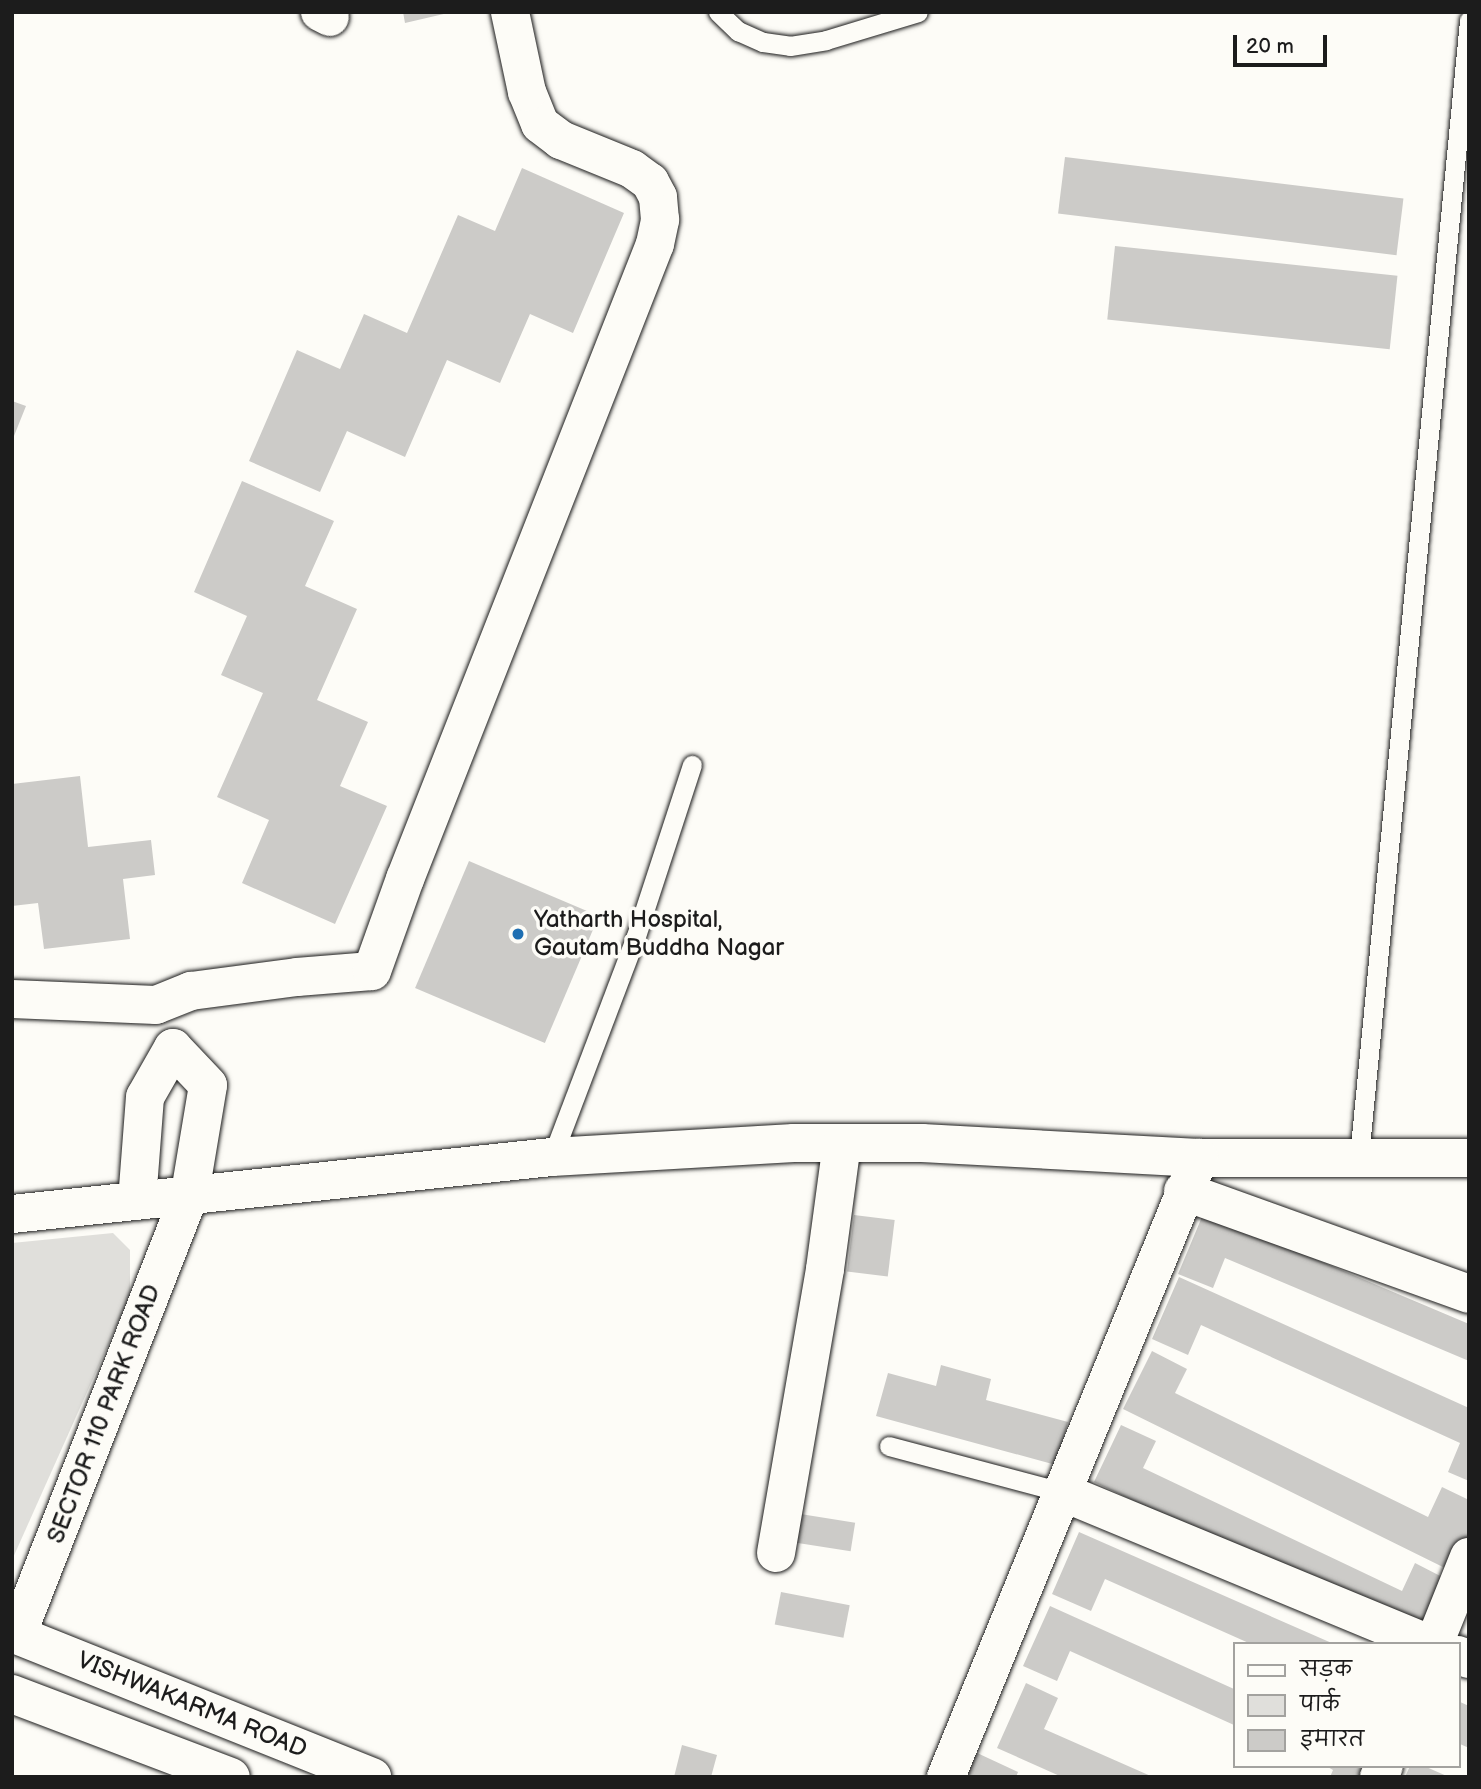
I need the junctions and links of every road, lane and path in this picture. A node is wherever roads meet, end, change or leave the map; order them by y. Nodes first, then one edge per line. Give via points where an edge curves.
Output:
1 (510, 12) edge
2 (718, 12) edge
3 (918, 12) edge
4 (1469, 20) edge
5 (692, 765) dead end
6 (12, 999) edge
7 (156, 1004) junction
8 (173, 1048) junction
9 (842, 1143) junction
10 (552, 1157) junction
11 (1359, 1157) junction
12 (1469, 1158) edge
13 (1191, 1174) junction
14 (190, 1193) junction
15 (137, 1200) junction
16 (12, 1214) edge
17 (1469, 1294) edge
18 (889, 1446) dead end
19 (1062, 1492) junction
20 (776, 1553) dead end
21 (1469, 1557) edge
22 (15, 1634) edge
23 (1426, 1642) edge
24 (1432, 1642) edge
25 (12, 1694) edge
26 (231, 1777) edge
27 (372, 1777) edge
28 (947, 1777) edge

1 - 7 street via 527,92 540,124 561,140 632,169 650,182 658,197 660,220 655,244 372,971 191,991
2 - 3 lane via 738,31 763,42 790,46
4 - 11 lane
5 - 10 lane via 636,936
6 - 7 street
7 - 8 street
8 - 14 street, SECTOR 110 PARK ROAD via 208,1085
8 - 15 street via 145,1097
9 - 10 street
9 - 13 street via 922,1143
9 - 20 street
10 - 14 street
11 - 12 street
11 - 13 street
13 - 17 street
13 - 19 street
14 - 15 street
14 - 22 street, SECTOR 110 PARK ROAD
15 - 16 street
18 - 19 lane
19 - 23 street
19 - 28 street
21 - 24 street
22 - 27 street, VISHWAKARMA ROAD
25 - 26 street

